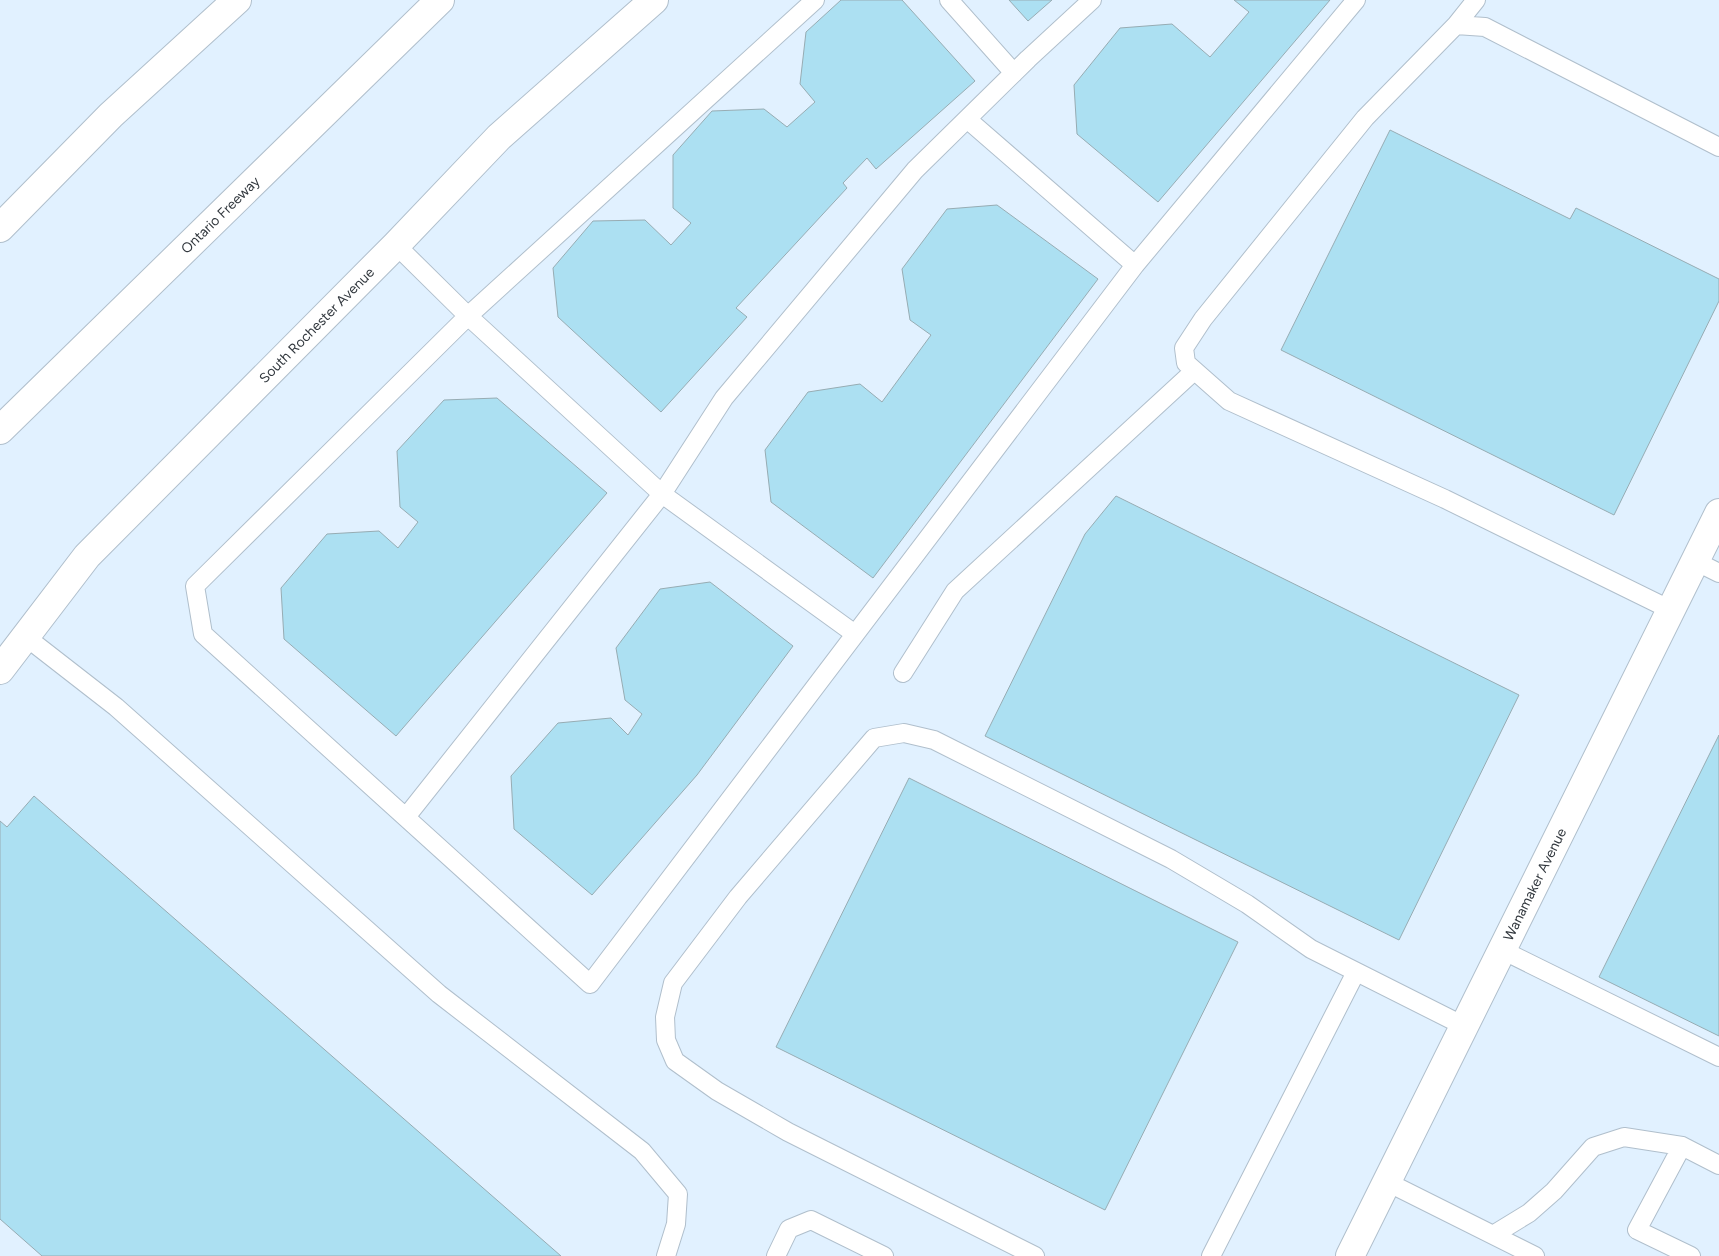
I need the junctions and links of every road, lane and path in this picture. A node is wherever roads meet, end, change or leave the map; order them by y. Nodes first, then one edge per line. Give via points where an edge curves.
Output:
1 (237, 0) edge
2 (440, 0) edge
3 (654, 0) edge
4 (815, 0) edge
5 (949, 0) edge
6 (1092, 0) edge
7 (1356, 0) edge
8 (1476, 0) edge
9 (1456, 25) junction
10 (1014, 73) junction
11 (966, 119) junction
12 (1719, 147) edge
13 (0, 228) edge
14 (396, 245) junction
15 (1135, 265) junction
16 (468, 316) junction
17 (1193, 372) junction
18 (0, 430) edge
19 (662, 494) junction
20 (1719, 513) edge
21 (1695, 561) junction
22 (1719, 573) edge
23 (1671, 610) junction
24 (855, 634) junction
25 (26, 637) junction
26 (0, 670) edge
27 (903, 673) dead end
28 (406, 817) junction
29 (1502, 950) junction
30 (1356, 972) junction
31 (1464, 1026) junction
32 (1719, 1057) edge
33 (1682, 1146) junction
34 (1719, 1165) edge
35 (1387, 1182) junction
36 (1493, 1235) junction
37 (666, 1256) edge
38 (776, 1256) edge
39 (884, 1256) edge
40 (1035, 1256) edge
41 (1211, 1256) edge
42 (1350, 1256) edge
43 (1536, 1256) edge
44 (1691, 1256) edge

1 - 13 main road via 111,115
2 - 18 main road, Ontario Freeway
3 - 14 main road, South Rochester Avenue via 499,137
4 - 16 lane
5 - 10 lane
6 - 10 lane
7 - 15 lane
8 - 9 lane
9 - 12 lane via 1485,26
9 - 17 lane via 1365,118 1203,319 1184,348 1186,363
10 - 11 lane
11 - 15 lane
11 - 19 lane via 915,170 724,398
14 - 16 lane
14 - 25 main road, South Rochester Avenue via 87,556
15 - 24 lane
16 - 19 lane
16 - 28 lane via 195,586 203,634
17 - 23 lane via 1229,401 1445,499
17 - 27 lane via 955,591
19 - 24 lane
19 - 28 lane
20 - 21 main road, Wanamaker Avenue
21 - 22 lane
21 - 23 main road, Wanamaker Avenue
23 - 29 main road, Wanamaker Avenue
24 - 28 lane via 590,984
25 - 26 main road, South Rochester Avenue
25 - 37 lane via 116,707 439,994 642,1151 678,1194 676,1224
29 - 31 main road, Wanamaker Avenue
29 - 32 lane
30 - 31 lane
30 - 40 lane via 1311,949 1247,904 1171,859 934,740 904,733 874,738 738,897 673,984 666,1017 666,1040 676,1061 718,1091 788,1132
30 - 41 lane
31 - 35 main road, Wanamaker Avenue
33 - 34 lane
33 - 36 lane via 1624,1137 1593,1147 1536,1207
33 - 44 lane via 1637,1230
35 - 36 lane
35 - 42 main road, Wanamaker Avenue
36 - 43 lane
38 - 39 lane via 789,1229 811,1220

